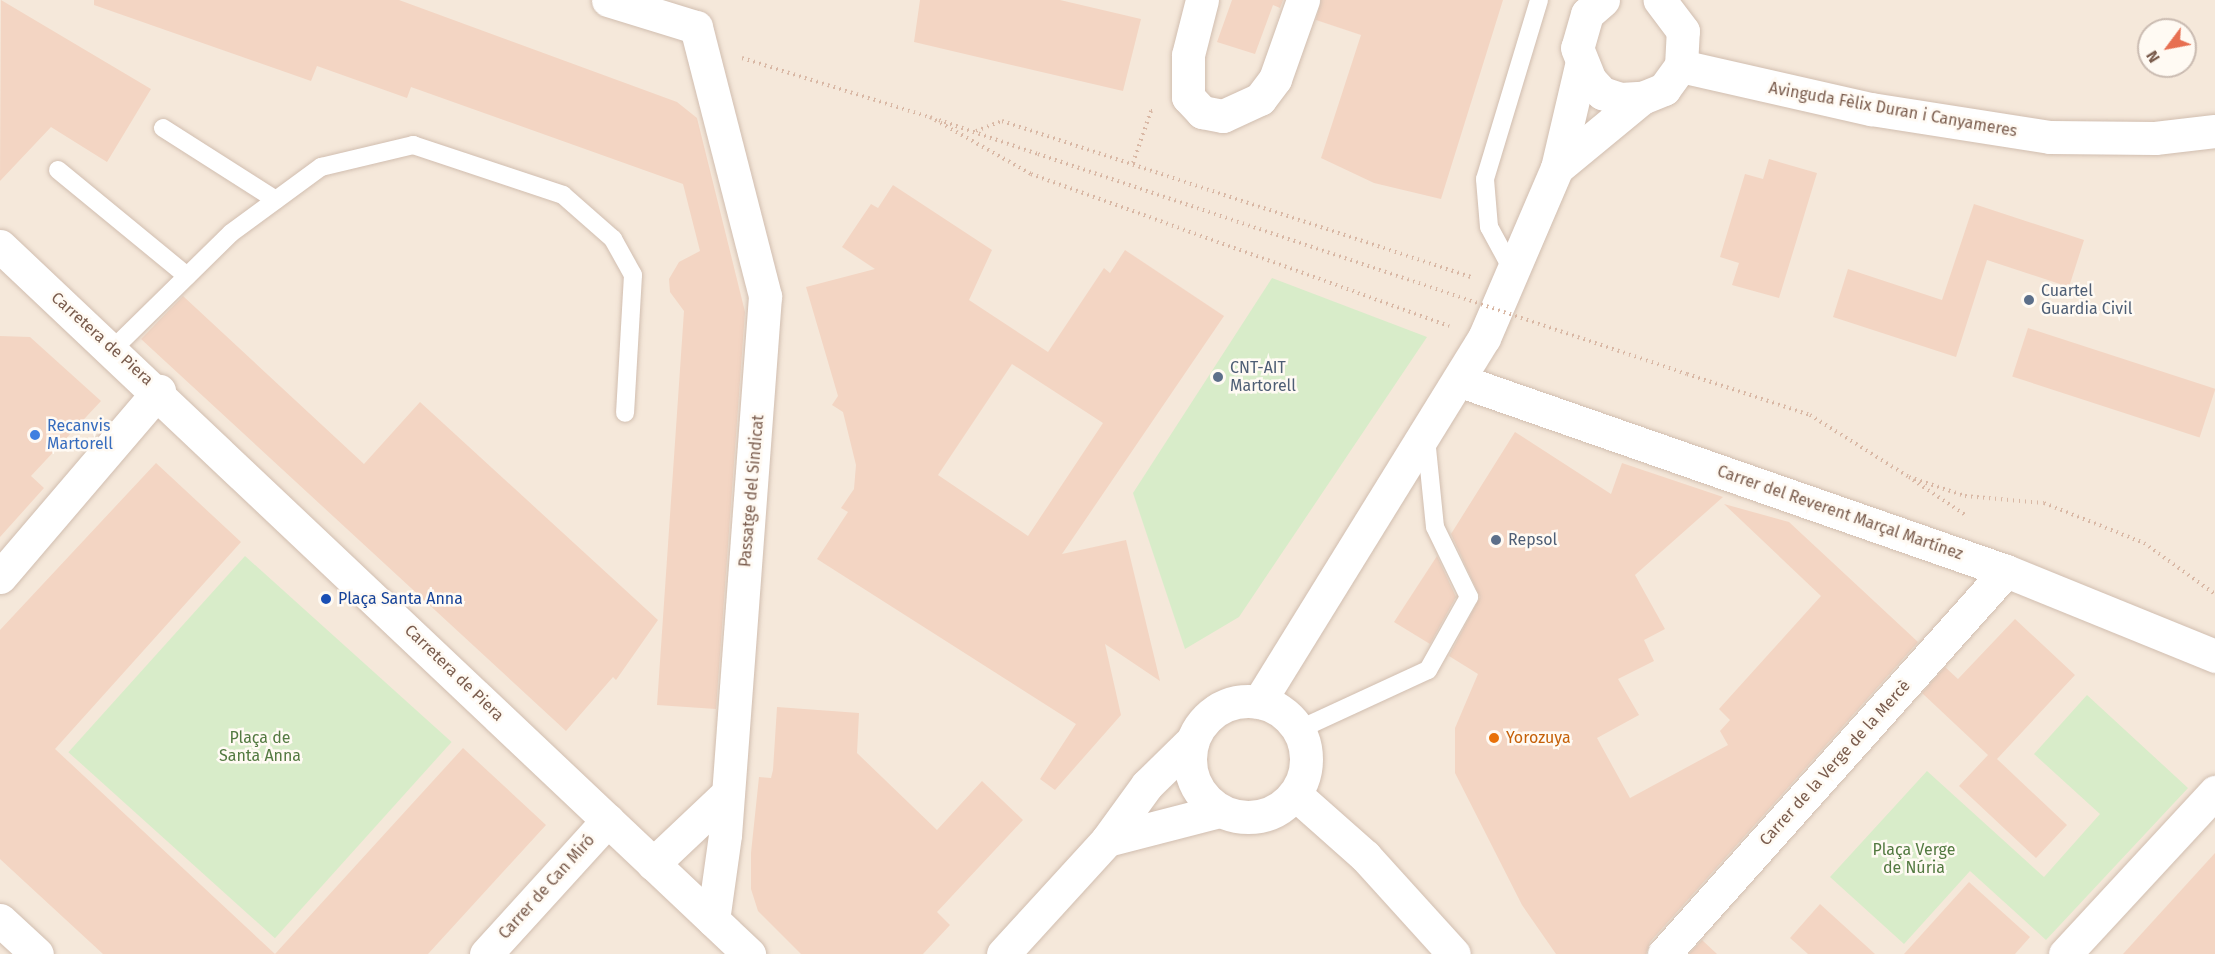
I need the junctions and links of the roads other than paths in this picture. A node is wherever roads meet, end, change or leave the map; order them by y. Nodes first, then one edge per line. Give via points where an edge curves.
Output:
1 (608, 0) edge
2 (1202, 0) edge
3 (1303, 0) edge
4 (1539, 0) edge
5 (1603, 0) edge
6 (1660, 0) edge
7 (643, 6) edge
8 (1581, 66) junction
9 (1681, 66) junction
10 (1642, 98) junction
11 (163, 128) dead end
12 (2215, 131) edge
13 (1557, 168) junction
14 (58, 170) dead end
15 (276, 200) junction
16 (0, 246) edge
17 (188, 276) junction
18 (1511, 281) junction
19 (113, 349) junction
20 (1461, 381) junction
21 (159, 391) junction
22 (625, 413) dead end
23 (1426, 438) junction
24 (2006, 571) junction
25 (0, 577) edge
26 (2215, 656) edge
27 (1259, 702) junction
28 (1298, 730) junction
29 (1192, 741) junction
30 (2215, 792) edge
31 (728, 793) junction
32 (1295, 794) junction
33 (1220, 811) junction
34 (608, 820) junction
35 (1107, 840) junction
36 (653, 864) junction
37 (0, 920) edge
38 (713, 920) junction
39 (37, 954) edge
40 (486, 954) edge
41 (749, 954) edge
42 (1003, 954) edge
43 (1454, 954) edge
44 (1664, 954) edge
45 (2065, 954) edge

1 - 7 street
2 - 3 street via 1187,76 1188,97 1202,112 1223,116 1260,99 1275,79
4 - 18 lane via 1485,179 1489,227
5 - 8 street via 1579,30
6 - 9 street via 1683,31
7 - 31 street, Passatge del Sindicat via 696,27 765,296
8 - 10 street via 1602,93
8 - 13 street
9 - 10 street via 1664,89
9 - 12 street, Avinguda Fèlix Duran i Canyameres via 1871,109 2050,137 2155,138
10 - 13 street
11 - 15 lane
13 - 18 street
14 - 17 lane
15 - 17 lane
15 - 22 lane via 321,167 413,145 563,195 613,239 633,275
16 - 19 street, Carretera de Piera
17 - 19 lane
18 - 20 street
19 - 21 street, Carretera de Piera
20 - 23 street
20 - 24 street, Carrer del Reverent Marçal Martínez
21 - 25 street
21 - 34 street, Carretera de Piera
23 - 27 street
23 - 28 lane via 1435,527 1469,597 1428,670
24 - 26 street, Carrer del Reverent Marçal Martínez
24 - 44 street, Carrer de la Verge de la Mercè
27 - 28 street via 1275,708
27 - 29 street via 1221,707 1205,718
28 - 32 street via 1306,762
29 - 33 street via 1191,773
29 - 35 street via 1147,784
30 - 45 street
31 - 36 street
31 - 38 street, Passatge del Sindicat
32 - 33 street via 1264,816 1246,818
32 - 43 street via 1365,856
33 - 35 street
34 - 36 street, Carretera de Piera
34 - 40 street, Carrer de Can Miró
35 - 42 street
36 - 38 street, Carretera de Piera
37 - 39 street
38 - 41 street, Carretera de Piera

